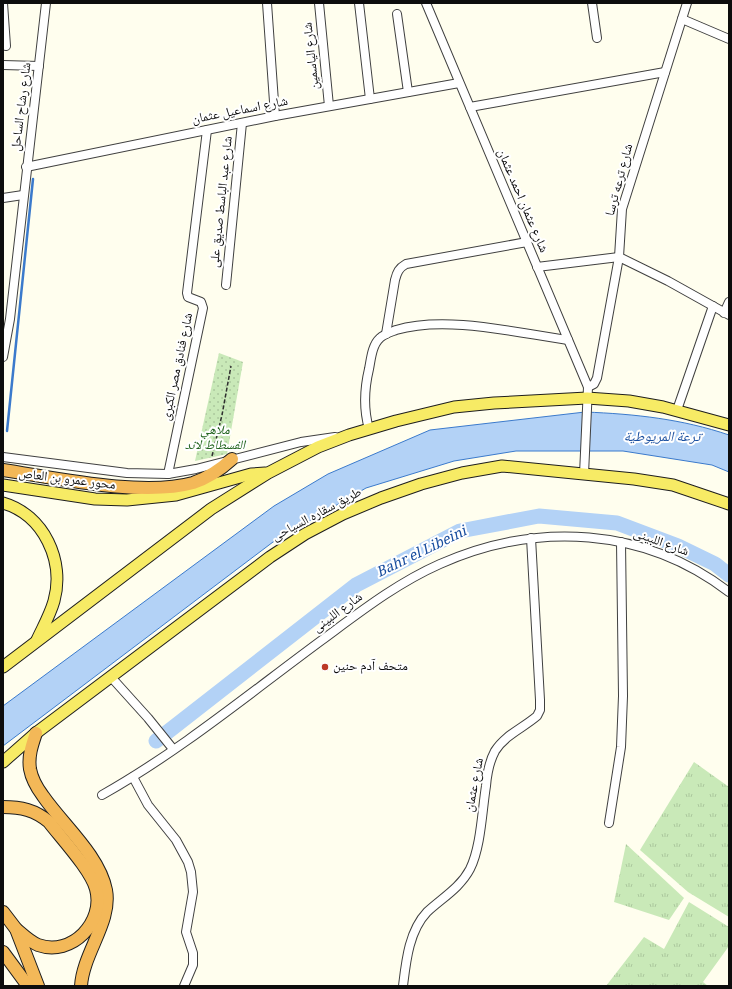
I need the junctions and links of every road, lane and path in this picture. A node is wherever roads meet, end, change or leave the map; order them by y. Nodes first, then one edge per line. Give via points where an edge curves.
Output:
1 (3, 3) edge
2 (46, 3) edge
3 (267, 3) edge
4 (319, 3) edge
5 (359, 3) edge
6 (426, 3) edge
7 (592, 3) edge
8 (687, 3) edge
9 (397, 14) dead end
10 (682, 19) junction
11 (597, 38) dead end
12 (729, 39) edge
13 (6, 46) dead end
14 (3, 65) edge
15 (40, 66) junction
16 (665, 72) junction
17 (460, 83) junction
18 (408, 92) junction
19 (370, 99) junction
20 (330, 106) junction
21 (470, 107) junction
22 (275, 116) junction
23 (242, 123) junction
24 (207, 130) junction
25 (26, 167) junction
26 (23, 195) junction
27 (3, 198) edge
28 (527, 242) junction
29 (619, 257) junction
30 (537, 267) junction
31 (226, 284) dead end
32 (729, 302) edge
33 (713, 306) junction
34 (726, 314) edge
35 (6, 319) edge
36 (386, 334) junction
37 (568, 340) junction
38 (3, 357) edge
39 (231, 366) dead end
40 (587, 392) junction
41 (678, 410) junction
42 (729, 425) edge
43 (369, 429) junction
44 (350, 435) junction
45 (3, 457) edge
46 (232, 459) junction
47 (209, 465) junction
48 (3, 470) edge
49 (584, 470) junction
50 (268, 473) junction
51 (168, 474) junction
52 (3, 485) edge
53 (3, 503) edge
54 (729, 504) edge
55 (531, 538) junction
56 (621, 542) junction
57 (729, 592) edge
58 (36, 643) junction
59 (3, 667) edge
60 (111, 677) junction
61 (36, 733) junction
62 (171, 746) junction
63 (3, 762) edge
64 (133, 777) junction
65 (102, 795) dead end
66 (3, 808) edge
67 (609, 823) dead end
68 (3, 912) edge
69 (16, 929) junction
70 (3, 952) edge
71 (28, 986) edge
72 (38, 986) edge
73 (80, 986) edge
74 (184, 986) edge
75 (402, 986) edge

1 - 13 street
2 - 15 street, شارع رشاح الساحل
3 - 22 street
4 - 20 street, شارع الياسمين
5 - 19 street
6 - 17 street, شارع عثمان احمد عثمان
7 - 11 street
8 - 10 street, شارع ترعه ترسا
9 - 18 street
10 - 12 street
10 - 16 street, شارع ترعه ترسا
14 - 15 street
15 - 25 street, شارع رشاح الساحل
16 - 21 street
16 - 29 street, شارع ترعه ترسا via 622,209
17 - 18 street, شارع اسماعيل عثمان
17 - 21 street, شارع عثمان احمد عثمان
18 - 19 street, شارع اسماعيل عثمان
19 - 20 street, شارع اسماعيل عثمان
20 - 22 street, شارع اسماعيل عثمان
21 - 28 street, شارع عثمان احمد عثمان
22 - 23 street, شارع اسماعيل عثمان
23 - 24 street, شارع اسماعيل عثمان
23 - 31 street, شارع عبد الباسط صديق على
24 - 25 street, شارع اسماعيل عثمان
24 - 51 street, شارع فنادق مصر الكبرى via 187,291 188,297 201,302 202,308
25 - 26 street, شارع رشاح الساحل
26 - 27 street
26 - 35 street, شارع رشاح الساحل
28 - 30 street, شارع عثمان احمد عثمان
28 - 36 street via 406,264 400,268 395,280
29 - 30 street
29 - 33 street
29 - 40 street, شارع ترعه ترسا via 597,378
30 - 37 street, شارع عثمان احمد عثمان
32 - 34 street
33 - 34 street
33 - 41 street
35 - 38 street, شارع رشاح الساحل
36 - 37 street via 414,326 450,324
36 - 43 street via 376,343 365,386
37 - 40 street, شارع عثمان احمد عثمان
39 - 47 path
40 - 41 main road
40 - 43 main road via 461,406
40 - 49 street, شارع عثمان احمد عثمان
41 - 42 main road
43 - 44 main road
44 - 46 street via 301,442
44 - 50 main road via 318,447
45 - 51 street via 127,473
46 - 47 street
46 - 48 highway via 201,480 183,485 164,486 108,485
47 - 51 street
49 - 54 main road, طريق سقاره السياحى via 673,485
49 - 60 main road, طريق سقاره السياحى via 502,466 462,473 421,484 343,514 305,534 270,557
50 - 52 main road, محور عمرو بن العاص via 250,474 176,495 127,500 95,499
50 - 58 main road via 212,509
53 - 58 main road via 25,513 35,522 44,534 55,559 57,580 54,601
55 - 56 street, شارع اللبينى via 584,537
55 - 62 street, شارع اللبينى via 499,543 468,552 438,564 380,597
55 - 75 street, شارع عثمان via 540,710 494,752 470,869 461,883 427,913 420,923 408,953
56 - 57 street, شارع اللبينى via 675,559
56 - 67 street via 623,703 621,747
58 - 59 main road
60 - 61 main road, طريق سقاره السياحى
60 - 62 street
61 - 63 main road, طريق سقاره السياحى
61 - 73 highway via 29,761 35,784 51,808 94,860 103,878 106,892 106,908
62 - 64 street, شارع اللبينى
64 - 65 street, شارع اللبينى
64 - 74 street via 148,805 183,851 191,872 193,892 186,932 193,953 193,965
66 - 69 highway via 31,810 49,822 90,876 96,889 98,903 95,917 88,929 78,939 66,945 38,945
68 - 69 highway
69 - 72 highway
70 - 71 highway

